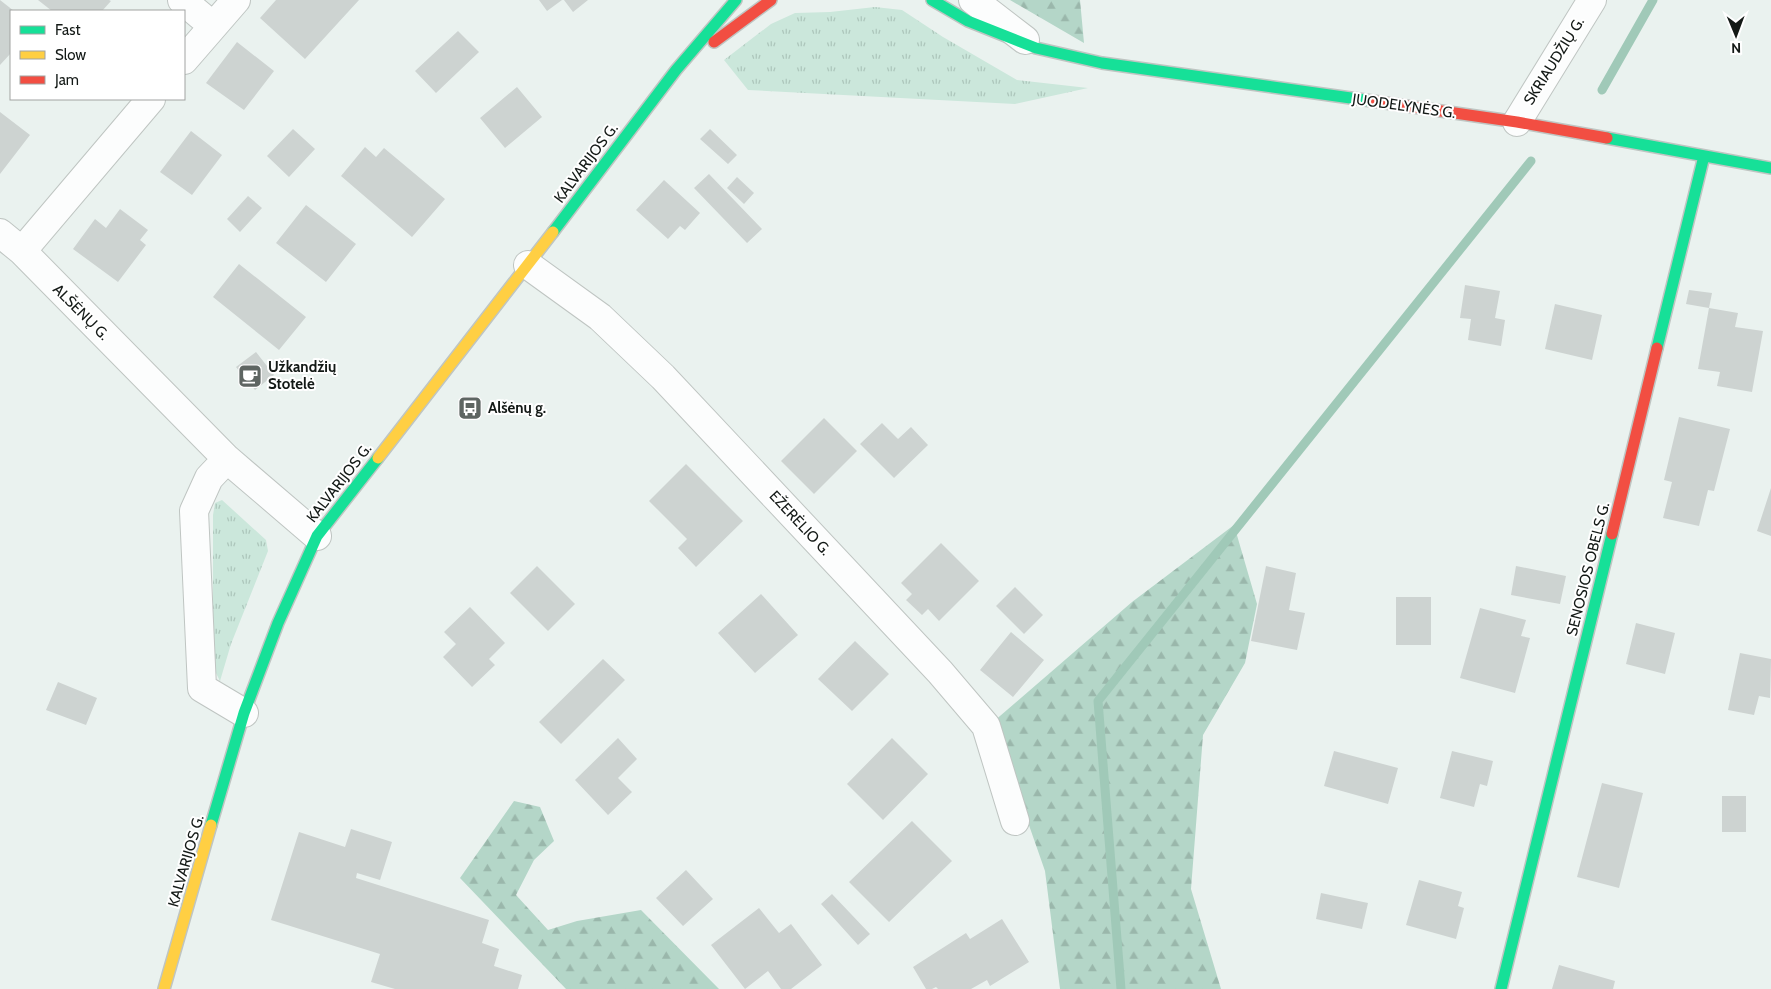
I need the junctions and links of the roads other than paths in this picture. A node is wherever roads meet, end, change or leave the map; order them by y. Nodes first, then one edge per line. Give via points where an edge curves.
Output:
1 (182, 0) edge
2 (236, 0) edge
3 (736, 0) edge
4 (771, 0) edge
5 (932, 0) edge
6 (973, 0) edge
7 (1592, 0) edge
8 (213, 26) junction
9 (1036, 48) junction
10 (185, 59) edge
11 (676, 70) junction
12 (150, 100) edge
13 (1517, 122) junction
14 (1704, 156) junction
15 (1771, 168) edge
16 (0, 233) edge
17 (22, 251) junction
18 (528, 265) junction
19 (227, 460) junction
20 (317, 536) junction
21 (244, 713) junction
22 (1015, 821) dead end
23 (164, 989) edge
24 (1501, 989) edge

1 - 8 street
2 - 8 street
3 - 11 street, KALVARIJOS G.
4 - 11 street, KALVARIJOS G.
5 - 9 street, JUODELYNĖS G. via 968,21
6 - 9 street, JUODELYNĖS G.
7 - 13 street, SKRIAUDŽIŲ G.
8 - 10 street
9 - 13 street, JUODELYNĖS G. via 1102,63
11 - 18 street, KALVARIJOS G.
12 - 17 street
13 - 14 street, JUODELYNĖS G.
14 - 15 street, JUODELYNĖS G.
14 - 24 street, SENOSIOS OBELS G.
16 - 17 street, ALŠĖNŲ G.
17 - 19 street, ALŠĖNŲ G.
18 - 20 street, KALVARIJOS G.
18 - 22 street, EŽERĖLIO G. via 600,317 664,377 940,672 986,726
19 - 20 street, ALŠĖNŲ G.
19 - 21 street via 210,478 194,511 202,688
20 - 21 street, KALVARIJOS G. via 278,623
21 - 23 street, KALVARIJOS G.

